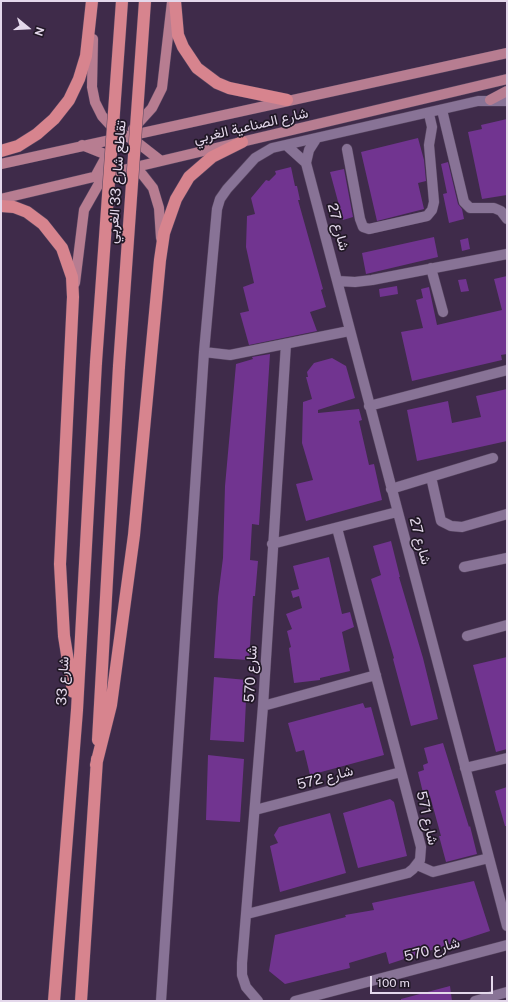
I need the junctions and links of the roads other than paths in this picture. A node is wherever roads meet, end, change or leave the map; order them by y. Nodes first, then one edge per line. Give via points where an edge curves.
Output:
1 (93, 1) edge
2 (122, 1) edge
3 (145, 1) edge
4 (172, 1) edge
5 (175, 1) edge
6 (507, 52) edge
7 (507, 79) edge
8 (507, 91) edge
9 (287, 100) junction
10 (490, 100) junction
11 (507, 100) edge
12 (442, 110) junction
13 (429, 114) junction
14 (150, 130) junction
15 (126, 137) junction
16 (316, 139) junction
17 (242, 142) junction
18 (138, 143) junction
19 (82, 145) junction
20 (286, 145) junction
21 (347, 149) dead end
22 (1, 151) edge
23 (107, 155) junction
24 (161, 161) junction
25 (306, 163) junction
26 (1, 164) edge
27 (123, 170) junction
28 (95, 177) junction
29 (1, 199) edge
30 (1, 206) edge
31 (507, 219) edge
32 (161, 246) junction
33 (507, 254) edge
34 (431, 268) junction
35 (338, 281) junction
36 (73, 297) junction
37 (442, 312) dead end
38 (349, 331) junction
39 (286, 344) junction
40 (204, 352) junction
41 (96, 362) joint
42 (507, 370) edge
43 (369, 406) junction
44 (493, 458) dead end
45 (431, 477) junction
46 (391, 489) junction
47 (398, 512) junction
48 (507, 514) edge
49 (337, 528) junction
50 (272, 544) junction
51 (507, 558) edge
52 (464, 567) dead end
53 (507, 625) edge
54 (466, 636) dead end
55 (376, 675) junction
56 (263, 706) junction
57 (77, 710) junction
58 (507, 758) edge
59 (96, 765) junction
60 (465, 768) junction
61 (401, 772) junction
62 (255, 810) junction
63 (489, 858) junction
64 (417, 865) junction
65 (247, 914) junction
66 (507, 926) edge
67 (507, 945) edge
68 (507, 992) edge
69 (54, 1001) edge
70 (81, 1001) edge
71 (161, 1001) edge
72 (258, 1001) edge
73 (295, 1001) edge
74 (475, 1001) edge

1 - 15 main road via 93,94 98,109 107,122
1 - 22 highway via 86,56 80,79 69,100 38,134 18,146
2 - 41 highway, تقاطع شارع 33 الغربي, bridge
3 - 59 highway, تقاطع شارع 33 الغربي, bridge via 119,366
4 - 15 main road via 162,88 152,108
5 - 9 highway via 178,35 186,53 197,68 217,83 229,88
6 - 9 main road, شارع الصناعية الغربي
7 - 17 main road, شارع الصناعية الغربي
8 - 10 main road
9 - 14 main road, شارع الصناعية الغربي
10 - 11 street, شارع الصناعية الغربي
10 - 12 street, شارع الصناعية الغربي
12 - 13 street, شارع الصناعية الغربي
12 - 31 street via 464,202 470,208 494,208 501,211
13 - 16 street, شارع الصناعية الغربي
13 - 21 street via 432,126 429,145 434,202 427,216 369,229 363,227
14 - 15 main road, شارع الصناعية الغربي
14 - 18 main road
15 - 18 main road
15 - 19 main road, شارع الصناعية الغربي
15 - 23 main road
16 - 20 street, شارع الصناعية الغربي
16 - 25 street via 309,150
17 - 24 main road, شارع الصناعية الغربي
17 - 32 highway via 212,157 189,177 176,199
18 - 24 main road
18 - 27 main road
19 - 23 main road
19 - 26 main road, شارع الصناعية الغربي
20 - 25 street
20 - 40 street, شارع الصناعية الغربي via 259,155 220,199
23 - 27 main road
23 - 28 main road
24 - 27 main road, شارع الصناعية الغربي
25 - 35 street, شارع 27
27 - 28 main road, شارع الصناعية الغربي
27 - 32 main road via 142,174 153,188 159,208
27 - 36 main road via 101,180 84,210
28 - 29 main road, شارع الصناعية الغربي
30 - 36 highway via 27,212 54,235 70,267
32 - 59 highway via 134,529 111,705
33 - 34 street
34 - 35 street via 372,280
34 - 37 street
35 - 38 street, شارع 27
36 - 57 highway via 60,564 64,636
38 - 39 street
38 - 43 street, شارع 27
39 - 40 street via 230,355
39 - 50 street, شارع 570
40 - 71 street, شارع الصناعية الغربي
41 - 57 highway, شارع 33
42 - 43 street
43 - 46 street, شارع 27
44 - 45 street
45 - 46 street
45 - 48 street via 441,521 462,527
46 - 47 street, شارع 27
47 - 49 street
47 - 60 street, شارع 27
49 - 50 street
49 - 55 street, شارع 571
50 - 56 street, شارع 570
51 - 52 street
53 - 54 street
55 - 56 street
55 - 61 street, شارع 571
56 - 62 street, شارع 570
57 - 69 highway, شارع 33
58 - 60 street
59 - 70 highway
60 - 63 street, شارع 27
61 - 62 street, شارع 572
61 - 64 street, شارع 571 via 421,847
62 - 65 street, شارع 570
63 - 64 street via 433,872
63 - 66 street, شارع 27
64 - 65 street, شارع 571 via 408,872
65 - 72 street, شارع 570 via 242,975 246,987
67 - 73 street, شارع 570
68 - 74 street

